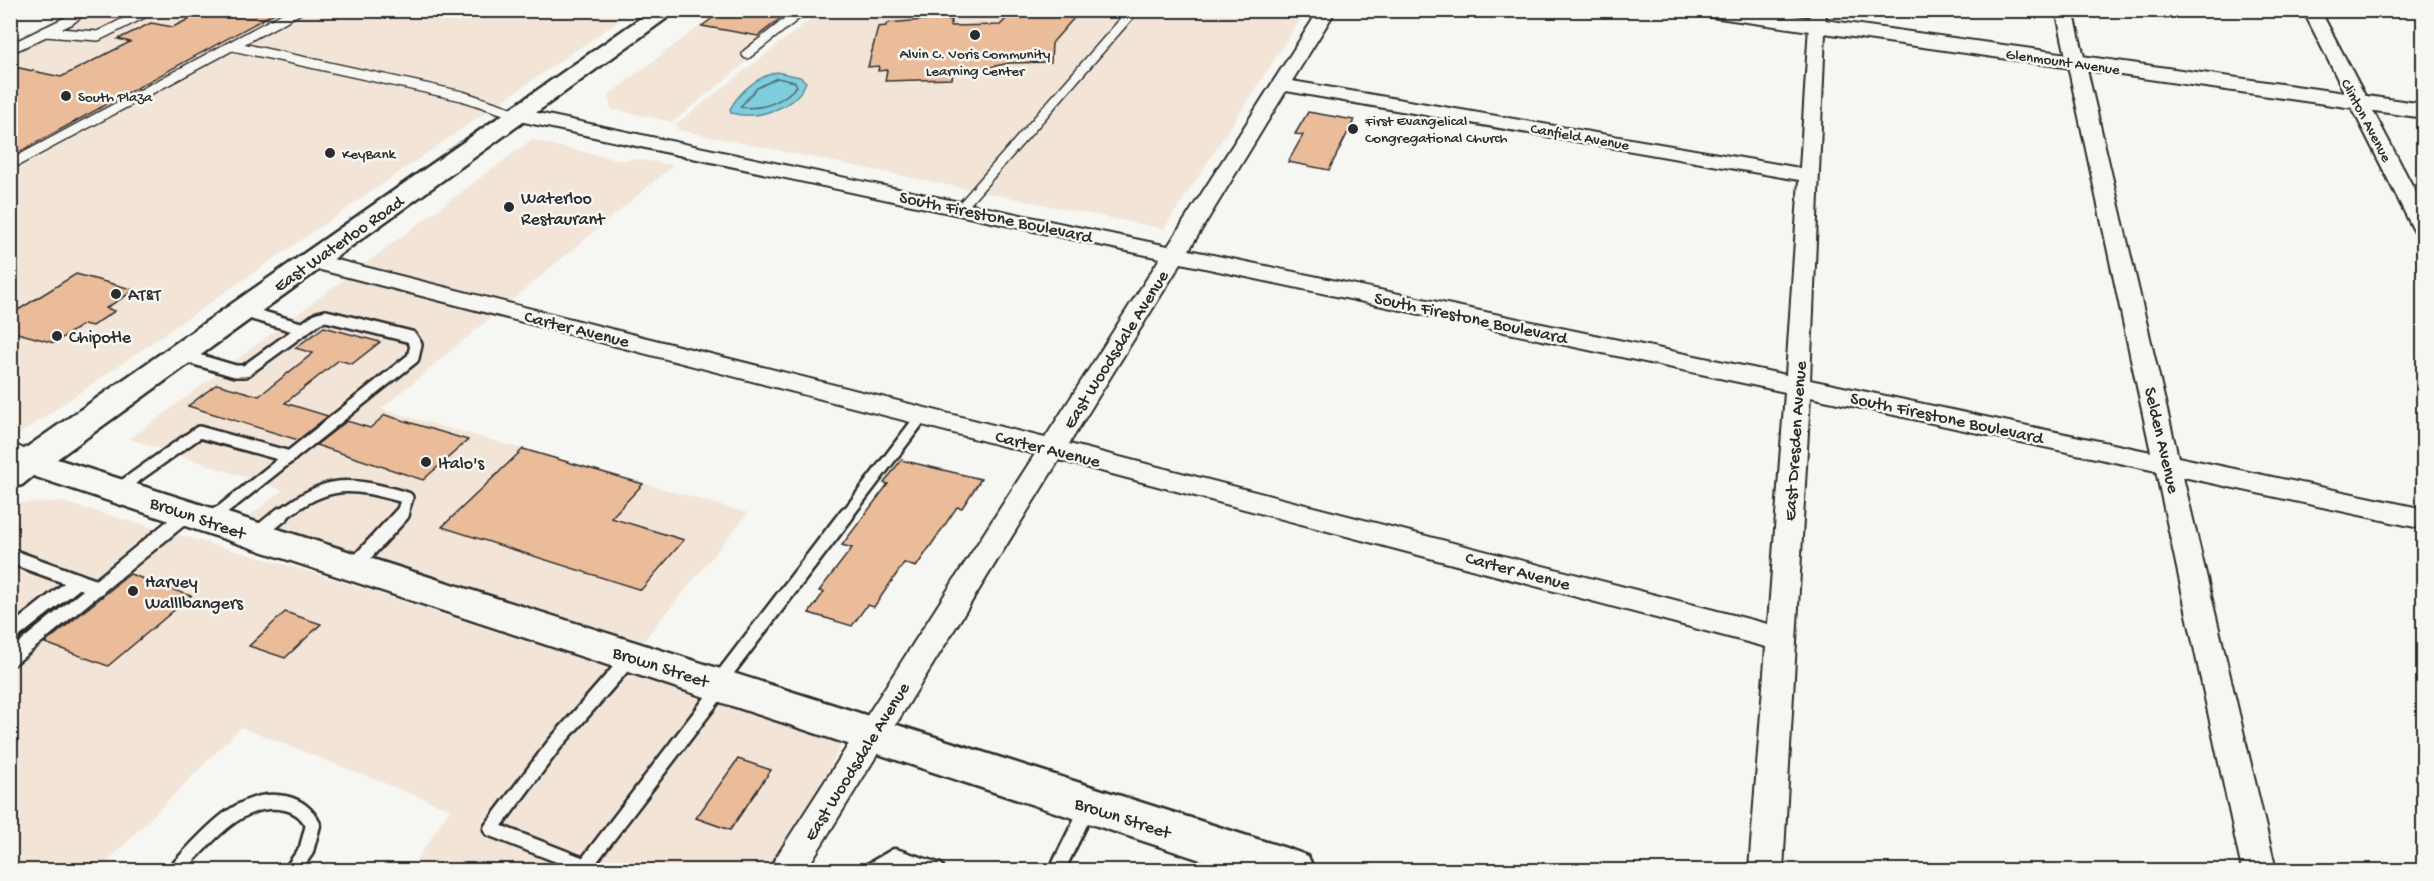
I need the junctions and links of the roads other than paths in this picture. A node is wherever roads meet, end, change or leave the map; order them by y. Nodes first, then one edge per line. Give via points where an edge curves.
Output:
1 (83, 10) edge
2 (150, 10) edge
3 (298, 10) edge
4 (667, 10) edge
5 (803, 10) edge
6 (1134, 10) edge
7 (1328, 10) edge
8 (1704, 10) edge
9 (2064, 10) edge
10 (2311, 10) edge
11 (1817, 19) edge
12 (45, 32) junction
13 (233, 46) junction
14 (10, 49) edge
15 (747, 54) dead end
16 (2076, 63) junction
17 (1281, 85) junction
18 (2356, 102) junction
19 (2424, 111) edge
20 (519, 116) junction
21 (10, 165) edge
22 (1809, 176) junction
23 (960, 209) junction
24 (2424, 229) edge
25 (1174, 254) junction
26 (313, 261) junction
27 (242, 311) junction
28 (304, 329) junction
29 (181, 355) junction
30 (1798, 386) junction
31 (922, 416) junction
32 (1053, 449) junction
33 (290, 457) junction
34 (17, 464) edge
35 (2169, 464) junction
36 (117, 490) junction
37 (198, 517) junction
38 (2424, 519) edge
39 (254, 537) junction
40 (10, 556) edge
41 (353, 567) junction
42 (78, 581) junction
43 (98, 588) junction
44 (10, 635) edge
45 (1782, 639) junction
46 (631, 656) junction
47 (10, 659) edge
48 (720, 685) junction
49 (873, 734) junction
50 (1089, 806) junction
51 (1248, 864) edge
52 (590, 868) edge
53 (176, 870) edge
54 (292, 870) edge
55 (787, 870) edge
56 (872, 870) edge
57 (937, 870) edge
58 (1057, 870) edge
59 (1292, 870) edge
60 (1766, 870) edge
61 (2259, 870) edge

1 - 12 lane
2 - 12 lane via 98,36
3 - 13 lane
4 - 20 main road, East Waterloo Road
5 - 15 lane
6 - 23 lane
7 - 17 street, East Woodsdale Avenue
8 - 11 street, Glenmount Avenue
9 - 16 street, Selden Avenue
10 - 18 street, Clinton Avenue
11 - 16 street, Glenmount Avenue
11 - 22 street, East Dresden Avenue
12 - 14 lane
13 - 20 lane via 462,96
13 - 21 lane
16 - 18 street, Glenmount Avenue
16 - 35 street, Selden Avenue
17 - 22 street, Canfield Avenue
17 - 25 street, East Woodsdale Avenue
18 - 19 street, Glenmount Avenue
18 - 24 street, Clinton Avenue
20 - 23 street, South Firestone Boulevard
20 - 26 main road, East Waterloo Road
22 - 30 street, East Dresden Avenue
23 - 25 street, South Firestone Boulevard
25 - 30 street, South Firestone Boulevard
25 - 32 street, East Woodsdale Avenue
26 - 27 main road, East Waterloo Road
26 - 31 street, Carter Avenue
27 - 28 lane
27 - 29 main road, East Waterloo Road
28 - 29 lane via 245,371
28 - 33 lane via 327,316 411,338 416,345 412,358
29 - 34 main road, East Waterloo Road
30 - 35 street, South Firestone Boulevard
30 - 45 street, East Dresden Avenue
31 - 32 street, Carter Avenue
31 - 48 lane
32 - 45 street, Carter Avenue
32 - 49 street, East Woodsdale Avenue
33 - 36 lane via 199,432
33 - 37 lane
34 - 36 main road, Brown Street
35 - 38 street, South Firestone Boulevard
35 - 61 street, Selden Avenue
36 - 37 main road, Brown Street
37 - 39 main road, Brown Street
37 - 43 lane
39 - 41 main road, Brown Street
39 - 41 lane via 303,498 331,484 372,486 407,498 401,516
40 - 42 lane
41 - 46 main road, Brown Street
42 - 43 lane
42 - 44 lane
43 - 47 lane
45 - 60 street, East Dresden Avenue
46 - 48 main road, Brown Street
46 - 52 lane via 554,745 491,829
48 - 49 main road, Brown Street
48 - 52 lane
49 - 50 main road, Brown Street
49 - 55 street, East Woodsdale Avenue
50 - 51 main road, Brown Street
50 - 58 lane
51 - 59 main road, Brown Street
53 - 54 lane via 223,823 249,806 269,800 288,802 307,812 313,825 306,850
56 - 57 lane via 895,856

